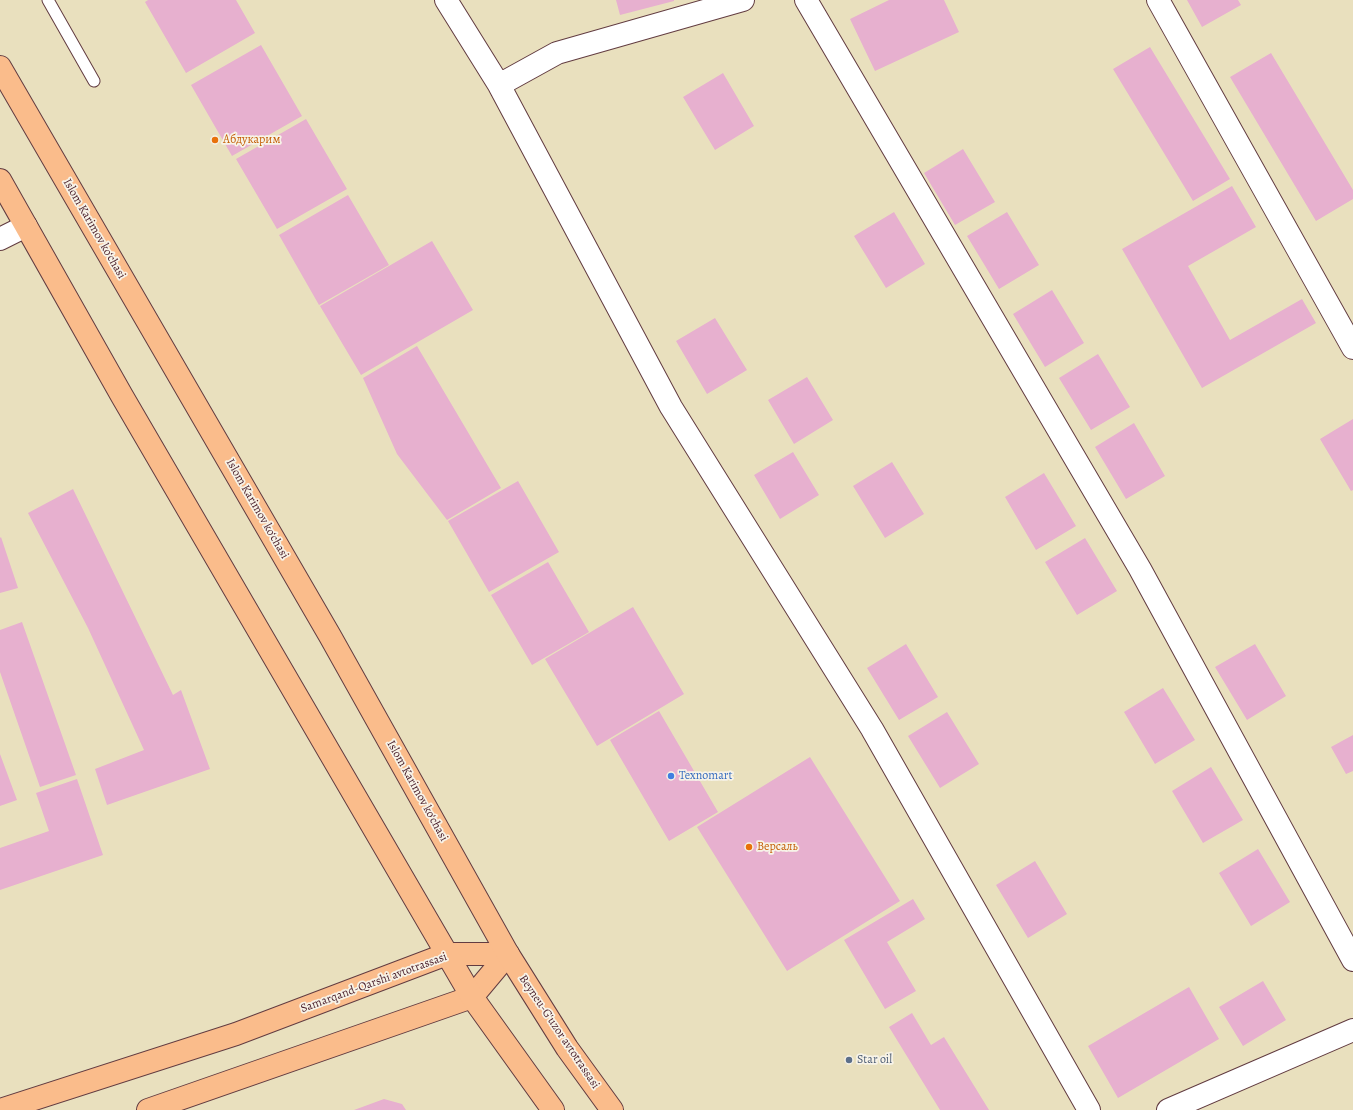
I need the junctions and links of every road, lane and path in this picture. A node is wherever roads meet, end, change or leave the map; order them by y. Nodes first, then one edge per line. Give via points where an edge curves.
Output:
1 (48, 0) edge
2 (446, 0) edge
3 (743, 0) edge
4 (806, 0) edge
5 (1158, 0) edge
6 (0, 67) edge
7 (94, 81) dead end
8 (499, 85) junction
9 (0, 180) edge
10 (26, 226) junction
11 (0, 239) edge
12 (1353, 348) edge
13 (447, 954) junction
14 (508, 954) junction
15 (1353, 960) edge
16 (472, 997) junction
17 (1353, 1030) edge
18 (0, 1110) edge
19 (148, 1110) edge
20 (553, 1110) edge
21 (612, 1110) edge
22 (1089, 1110) edge
23 (1168, 1110) edge

1 - 7 lane
2 - 8 street
3 - 8 street via 557,53
4 - 15 street via 1140,569
5 - 12 street
6 - 14 main road, Islom Karimov ko‘chasi via 330,636
8 - 22 street via 671,407 872,729
9 - 10 main road
10 - 11 street
10 - 13 main road via 122,396
13 - 14 main road, Samarqand-Qarshi avtotrassasi
13 - 16 main road
13 - 18 main road, Samarqand-Qarshi avtotrassasi via 236,1034
14 - 16 main road
14 - 21 main road, Beyneu-G'uzor avtotrassasi via 567,1048
16 - 19 main road
16 - 20 main road
17 - 23 street

